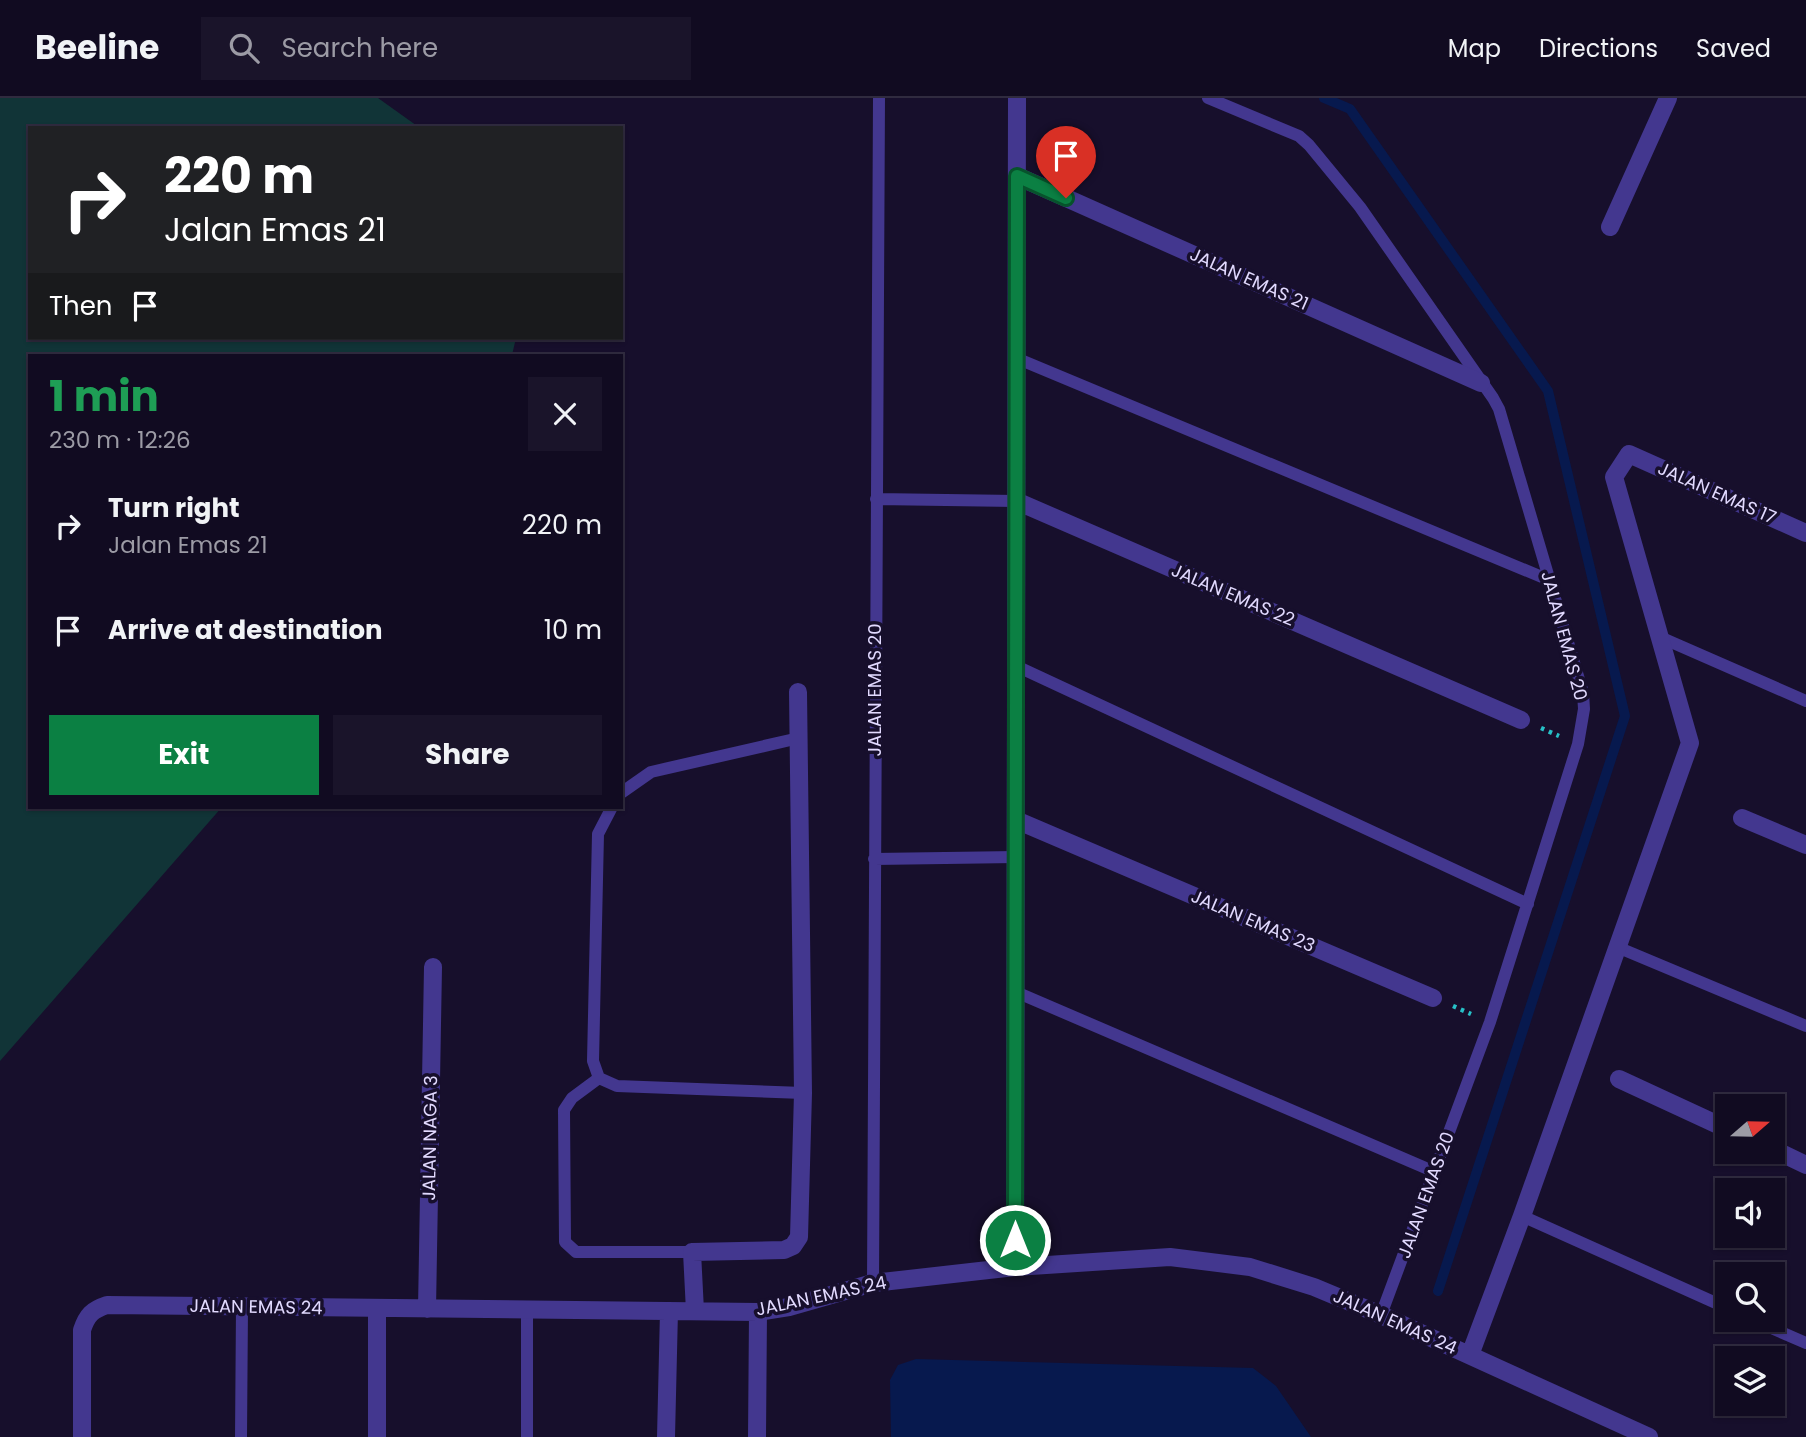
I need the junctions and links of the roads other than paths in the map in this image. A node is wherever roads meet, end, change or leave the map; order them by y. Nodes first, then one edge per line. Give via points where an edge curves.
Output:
1 (879, 98) edge
2 (1017, 98) edge
3 (1208, 98) edge
4 (1668, 98) edge
5 (1017, 176) junction
6 (1610, 227) dead end
7 (1016, 358) junction
8 (1482, 383) junction
9 (876, 499) junction
10 (1016, 501) junction
11 (1806, 533) edge
12 (1549, 580) junction
13 (1662, 638) junction
14 (1016, 666) junction
15 (798, 692) dead end
16 (1806, 701) edge
17 (1521, 720) road end
18 (799, 738) junction
19 (623, 792) edge
20 (611, 809) edge
21 (1742, 818) dead end
22 (1016, 820) junction
23 (1806, 845) edge
24 (1016, 858) junction
25 (874, 859) junction
26 (1528, 904) junction
27 (1617, 947) junction
28 (433, 967) dead end
29 (1016, 992) junction
30 (1433, 998) road end
31 (1806, 1026) edge
32 (599, 1078) junction
33 (1619, 1079) dead end
34 (803, 1093) junction
35 (1715, 1123) edge
36 (1785, 1155) edge
37 (1806, 1165) edge
38 (1435, 1172) junction
39 (1522, 1216) junction
40 (692, 1252) junction
41 (1015, 1267) junction
42 (873, 1283) junction
43 (1715, 1303) edge
44 (242, 1307) junction
45 (377, 1308) junction
46 (427, 1309) junction
47 (527, 1310) junction
48 (669, 1311) junction
49 (695, 1311) junction
50 (758, 1312) junction
51 (1381, 1315) junction
52 (1781, 1332) edge
53 (1806, 1343) edge
54 (1469, 1355) junction
55 (82, 1437) edge
56 (241, 1437) edge
57 (377, 1437) edge
58 (527, 1437) edge
59 (666, 1437) edge
60 (757, 1437) edge
61 (1649, 1437) edge

1 - 9 lane, JALAN EMAS 20
2 - 5 street
3 - 8 lane, JALAN EMAS 20 via 1299,136 1309,145 1360,207
4 - 6 street
5 - 7 street
5 - 8 street, JALAN EMAS 21
7 - 10 street
7 - 12 lane
8 - 12 lane, JALAN EMAS 20 via 1499,409
9 - 10 lane, JALAN EMAS 22
9 - 25 lane, JALAN EMAS 20
10 - 14 street
10 - 17 street, JALAN EMAS 22
11 - 13 street, JALAN EMAS 17 via 1629,454 1614,477 1616,492
12 - 26 lane, JALAN EMAS 20 via 1584,709 1578,744
13 - 16 lane
13 - 27 street via 1690,743
14 - 22 street
14 - 26 lane
15 - 18 street
18 - 19 lane via 651,772
18 - 34 street
20 - 32 lane via 598,834 593,1061
21 - 23 street
22 - 24 street
22 - 30 street, JALAN EMAS 23
24 - 25 lane
24 - 29 street
25 - 42 lane, JALAN EMAS 20
26 - 38 lane, JALAN EMAS 20
27 - 31 lane
27 - 39 street
28 - 46 street, JALAN NAGA 3
29 - 38 lane
29 - 41 street
32 - 34 lane via 630,1087
32 - 40 lane via 564,1110 565,1242 576,1252
33 - 35 street
34 - 40 street via 799,1237 793,1246
36 - 37 street
38 - 51 lane, JALAN EMAS 20
39 - 43 lane
39 - 54 street
40 - 49 street
41 - 42 street, JALAN EMAS 24
41 - 51 street, JALAN EMAS 24 via 1170,1256 1250,1268 1314,1287
42 - 50 street, JALAN EMAS 24
44 - 45 street, JALAN EMAS 24
44 - 55 street, JALAN EMAS 24 via 107,1306 86,1317 82,1330
44 - 56 lane
45 - 46 street, JALAN EMAS 24
45 - 57 street
46 - 47 street, JALAN EMAS 24
47 - 48 street, JALAN EMAS 24
47 - 58 lane
48 - 49 street, JALAN EMAS 24
48 - 59 street
49 - 50 street, JALAN EMAS 24
50 - 60 street
51 - 54 street, JALAN EMAS 24
52 - 53 lane
54 - 61 street, JALAN EMAS 24

